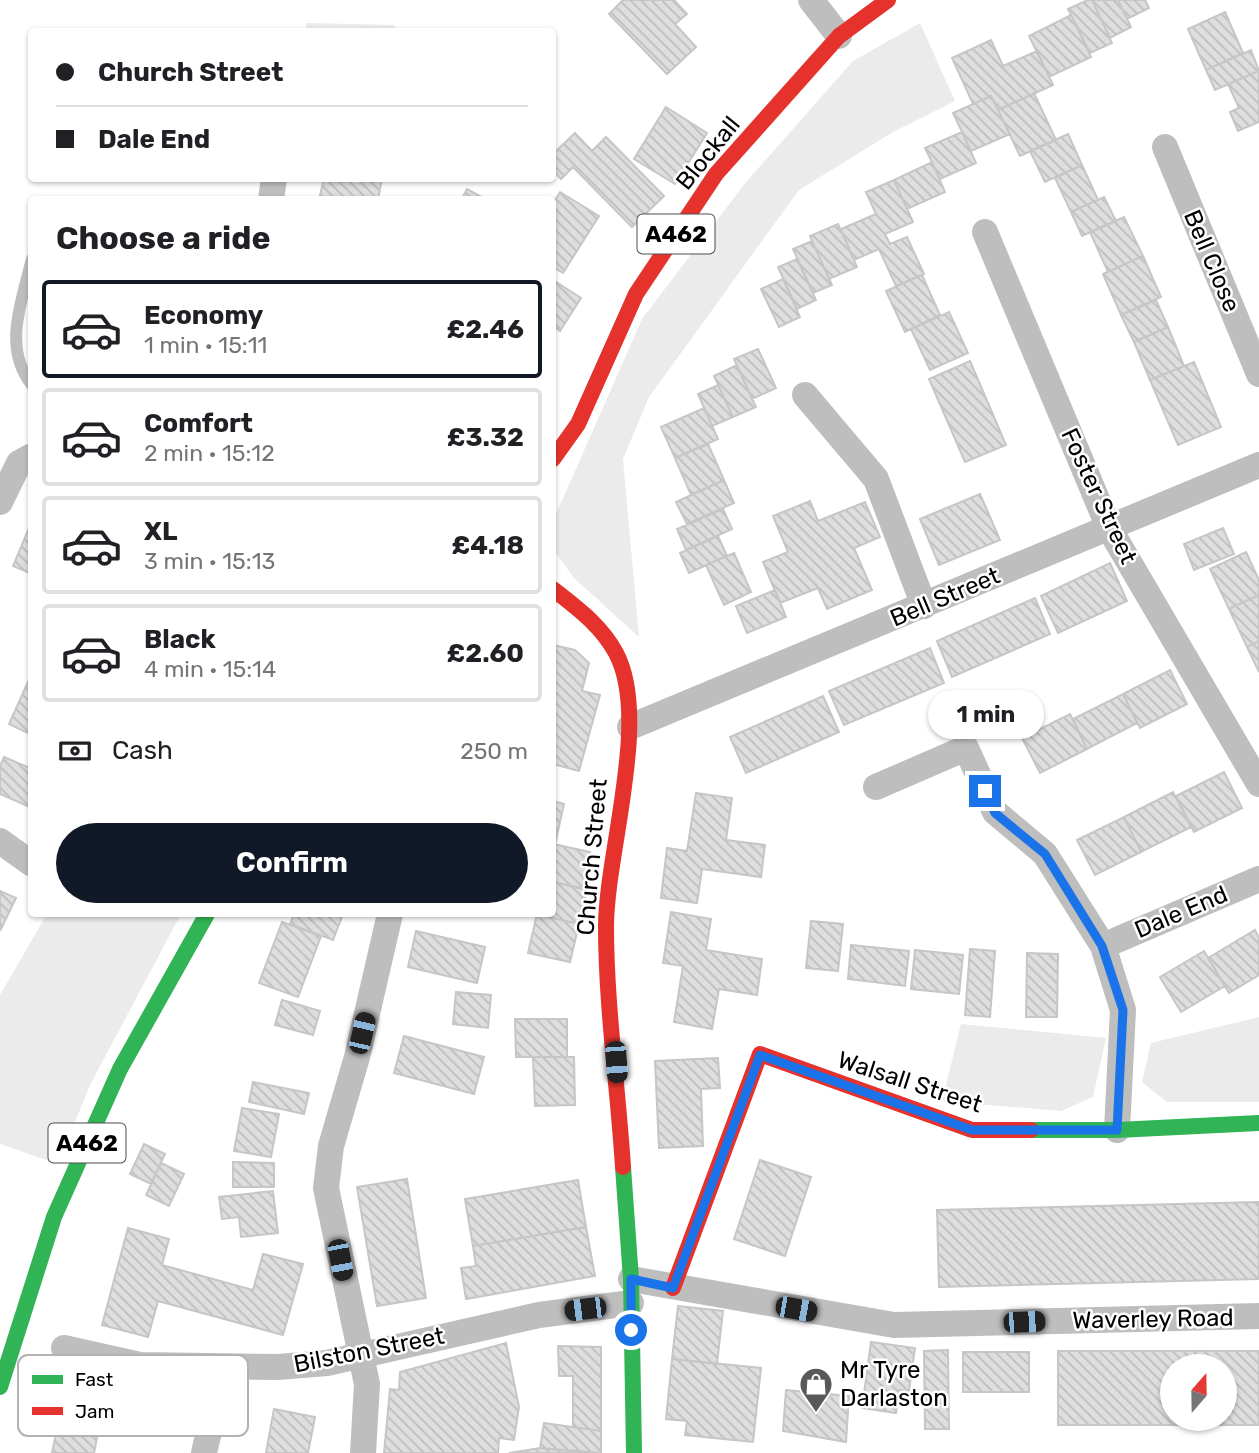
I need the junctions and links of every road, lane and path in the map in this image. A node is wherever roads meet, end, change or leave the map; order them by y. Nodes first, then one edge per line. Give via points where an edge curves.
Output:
1 (811, 0) edge
2 (888, 0) edge
3 (839, 36) junction
4 (1165, 147) dead end
5 (985, 232) dead end
6 (28, 276) edge
7 (1259, 374) edge
8 (28, 380) edge
9 (805, 395) dead end
10 (556, 455) edge
11 (28, 456) edge
12 (1259, 465) edge
13 (0, 502) edge
14 (1109, 528) junction
15 (556, 591) edge
16 (924, 606) junction
17 (630, 727) junction
18 (1259, 784) edge
19 (876, 787) dead end
20 (0, 841) edge
21 (28, 861) edge
22 (1259, 879) edge
23 (205, 917) edge
24 (389, 917) edge
25 (1102, 946) junction
26 (1259, 1123) edge
27 (1117, 1130) junction
28 (673, 1288) junction
29 (631, 1291) junction
30 (1259, 1316) edge
31 (64, 1348) dead end
32 (95, 1355) edge
33 (359, 1355) junction
34 (248, 1366) edge
35 (0, 1387) edge
36 (363, 1453) edge
37 (634, 1453) edge

1 - 3 street
2 - 3 street, A462
3 - 10 street, Blockall / A462 via 709,185 636,294 578,424
4 - 7 street, Bell Close
5 - 14 street, Foster Street
6 - 8 lane via 15,331 16,355
9 - 16 street via 876,479
11 - 13 street via 19,463
12 - 14 street, Bell Street
14 - 16 street, Bell Street
14 - 18 street, Foster Street
15 - 17 street, Church Street via 596,624 617,655
16 - 17 street, Bell Street
17 - 29 street, Church Street via 606,926
19 - 25 street, Dale End via 966,748 995,813 1045,854
20 - 21 street
22 - 25 street, Dale End
23 - 35 street, A462 via 120,1069 54,1217
24 - 33 street via 331,1146 326,1188
25 - 27 street, Dale End via 1123,1010
26 - 27 street, Walsall Street
27 - 28 street, Walsall Street via 972,1130 760,1055
28 - 29 street, Waverley Road
28 - 30 street, Waverley Road via 894,1325
29 - 33 street, Bilston Street
29 - 37 street, Church Street
31 - 32 street, Bilston Street
33 - 34 street, Bilston Street via 327,1363
33 - 36 street via 367,1384

